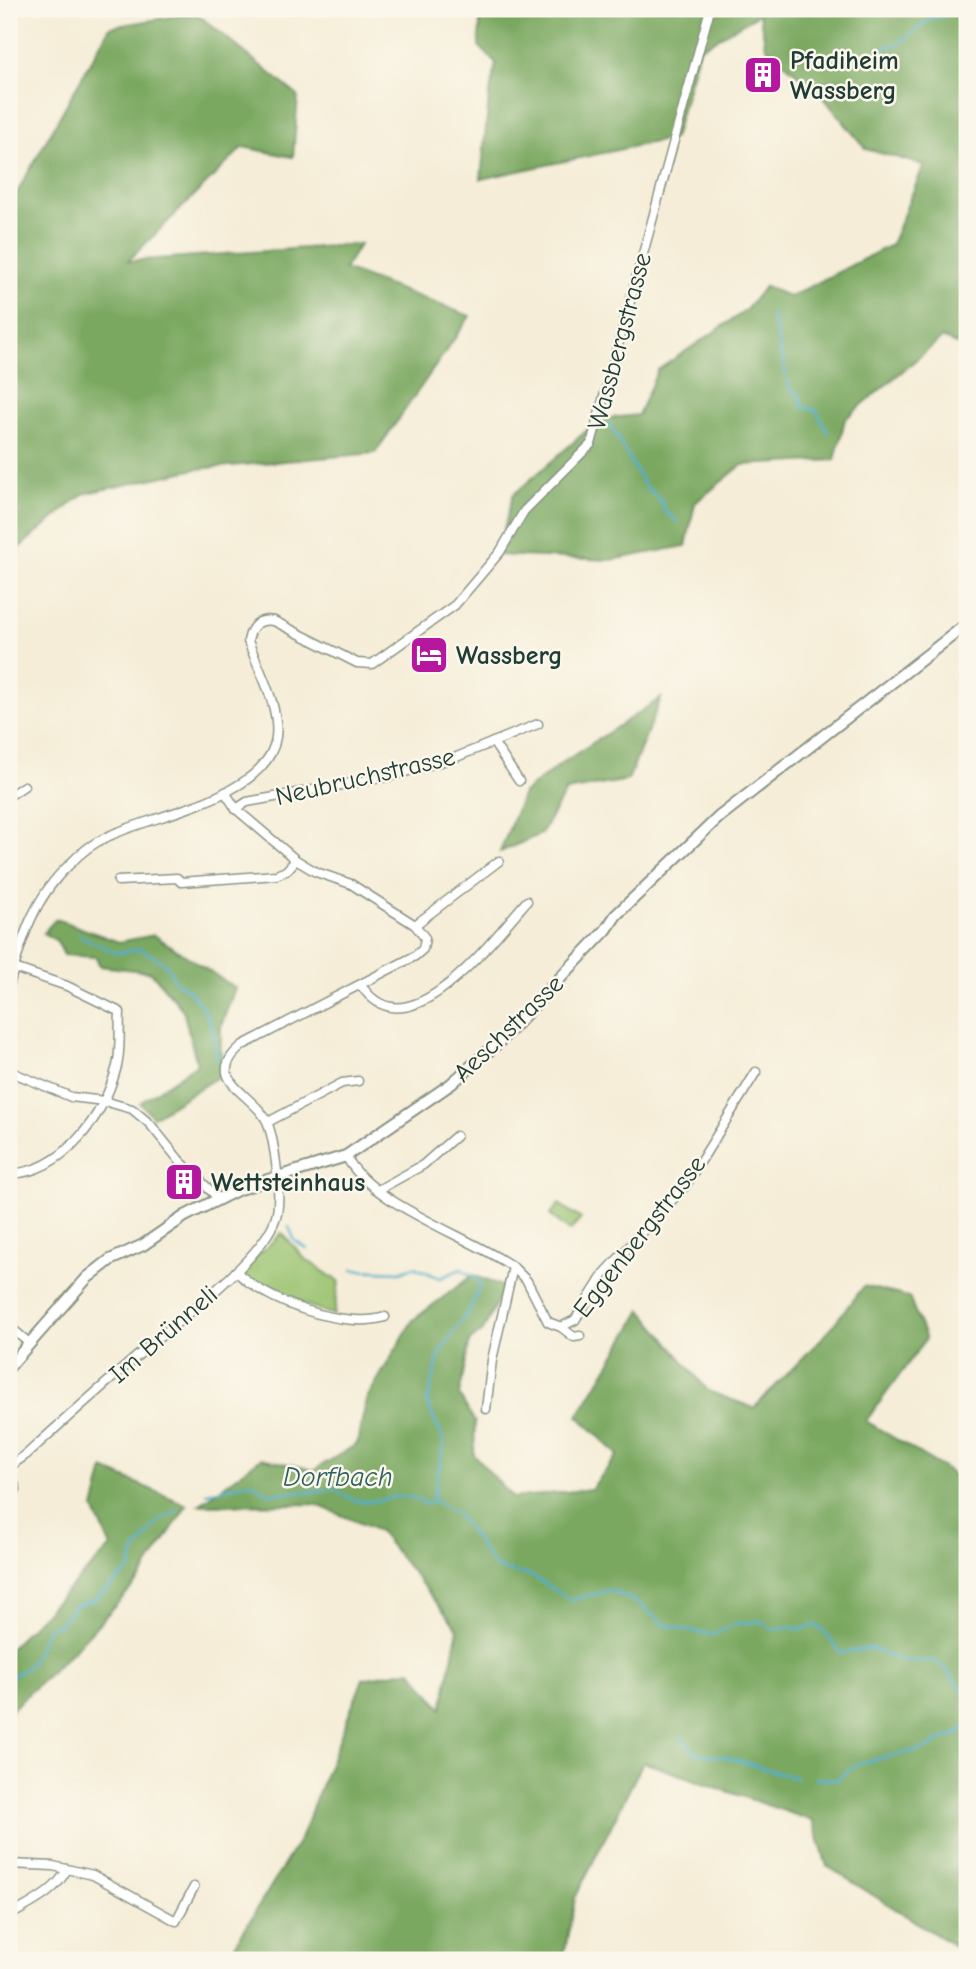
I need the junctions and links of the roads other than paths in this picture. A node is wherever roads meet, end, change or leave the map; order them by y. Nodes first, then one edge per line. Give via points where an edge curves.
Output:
1 (710, 9) edge
2 (967, 624) edge
3 (538, 724) dead end
4 (493, 742) junction
5 (519, 781) dead end
6 (24, 786) dead end
7 (225, 792) junction
8 (9, 796) edge
9 (236, 808) junction
10 (296, 860) junction
11 (499, 861) dead end
12 (118, 881) dead end
13 (527, 901) dead end
14 (415, 925) junction
15 (14, 968) junction
16 (361, 985) junction
17 (9, 986) edge
18 (9, 1071) edge
19 (756, 1072) dead end
20 (358, 1081) dead end
21 (104, 1101) junction
22 (268, 1122) junction
23 (456, 1136) dead end
24 (346, 1156) junction
25 (9, 1174) edge
26 (276, 1178) junction
27 (378, 1189) junction
28 (219, 1199) junction
29 (513, 1267) junction
30 (236, 1271) junction
31 (385, 1317) dead end
32 (9, 1326) edge
33 (561, 1327) junction
34 (580, 1336) dead end
35 (29, 1343) junction
36 (9, 1367) edge
37 (486, 1409) dead end
38 (9, 1469) edge
39 (9, 1496) edge
40 (9, 1864) edge
41 (67, 1869) junction
42 (194, 1887) dead end
43 (9, 1916) edge

1 - 7 street, Wassbergstrasse via 591,444 524,511 500,552 455,605 372,664 356,663 274,621 257,623 248,641 276,716 276,740 255,775
2 - 24 main road, Aeschstrasse via 719,817 616,915 593,945 483,1057
3 - 4 street, Neubruchstrasse
4 - 5 street
4 - 9 street, Neubruchstrasse via 391,776 247,802
6 - 8 street
7 - 9 street
7 - 15 street, Wassbergstrasse via 108,836 72,861 31,916
9 - 10 street
10 - 12 street via 276,875
10 - 14 street via 351,884
11 - 14 street
13 - 16 street via 446,987 428,1000 386,1006 368,996
14 - 16 street via 425,938 423,948
15 - 17 street, Wassbergstrasse
15 - 21 street via 67,985 120,1012 117,1065
16 - 22 street via 232,1054 226,1068 231,1083
18 - 21 street via 71,1097
19 - 33 street, Eggenbergstrasse via 685,1185 604,1274 575,1320
20 - 22 street via 342,1083
21 - 25 street via 60,1156 34,1170
21 - 28 street via 132,1109 150,1124
22 - 26 street, Im Brünneli
23 - 27 street via 423,1165
24 - 26 main road, Aeschstrasse
24 - 27 street via 357,1173
26 - 28 main road, Aeschstrasse
26 - 30 street, Im Brünneli via 278,1205 272,1229
27 - 29 street
28 - 35 main road, Aeschstrasse via 100,1267
29 - 33 street, Eggenbergstrasse via 527,1281 548,1322
29 - 37 street
30 - 31 street via 248,1284 328,1318 370,1322
30 - 38 street, Im Brünneli
32 - 35 street
33 - 34 street via 573,1337
35 - 36 main road, Aeschstrasse
38 - 39 street, Im Brünneli via 16,1489
40 - 41 street
41 - 42 street via 93,1875 176,1921
41 - 43 street via 62,1881

